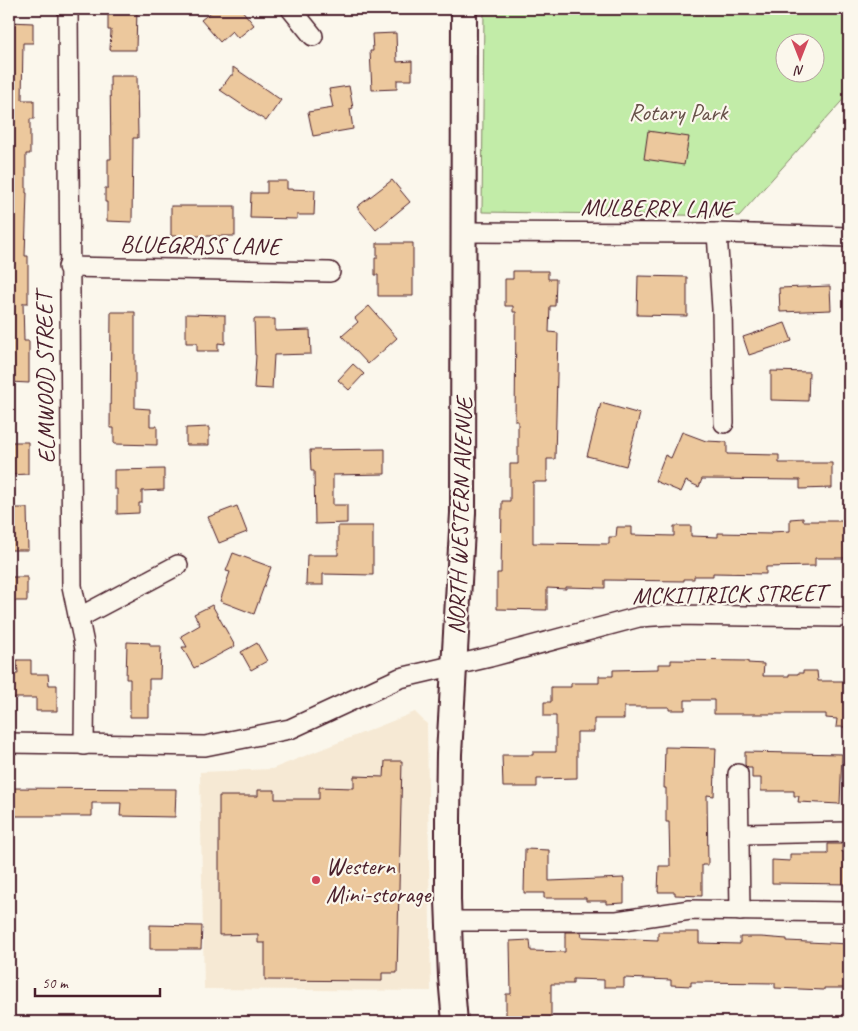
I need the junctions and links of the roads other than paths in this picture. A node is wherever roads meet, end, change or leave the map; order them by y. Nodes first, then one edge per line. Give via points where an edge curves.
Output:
1 (68, 9) edge
2 (291, 9) edge
3 (464, 9) edge
4 (313, 36) dead end
5 (465, 232) junction
6 (717, 233) junction
7 (849, 237) edge
8 (68, 267) junction
9 (330, 272) dead end
10 (724, 423) dead end
11 (178, 565) dead end
12 (840, 617) dead end
13 (78, 618) junction
14 (453, 666) junction
15 (9, 743) edge
16 (84, 745) junction
17 (738, 774) dead end
18 (849, 832) edge
19 (739, 834) junction
20 (740, 911) junction
21 (849, 912) edge
22 (448, 921) junction
23 (455, 1022) edge

1 - 8 street, ELMWOOD STREET
2 - 4 street
3 - 5 main road, NORTH WESTERN AVENUE
5 - 6 street, MULBERRY LANE
5 - 14 main road, NORTH WESTERN AVENUE via 464,503
6 - 7 street, MULBERRY LANE
6 - 10 street
8 - 9 street, BLUEGRASS LANE
8 - 13 street, ELMWOOD STREET via 72,586
11 - 13 street
12 - 14 street, MCKITTRICK STREET via 639,616
13 - 16 street, ELMWOOD STREET via 85,649
14 - 16 street, MCKITTRICK STREET via 400,678 290,728 205,746
14 - 22 main road, NORTH WESTERN AVENUE
15 - 16 street, MCKITTRICK STREET
17 - 19 street
18 - 19 street
19 - 20 street
20 - 21 street
20 - 22 street via 690,910 617,921
22 - 23 main road, NORTH WESTERN AVENUE

